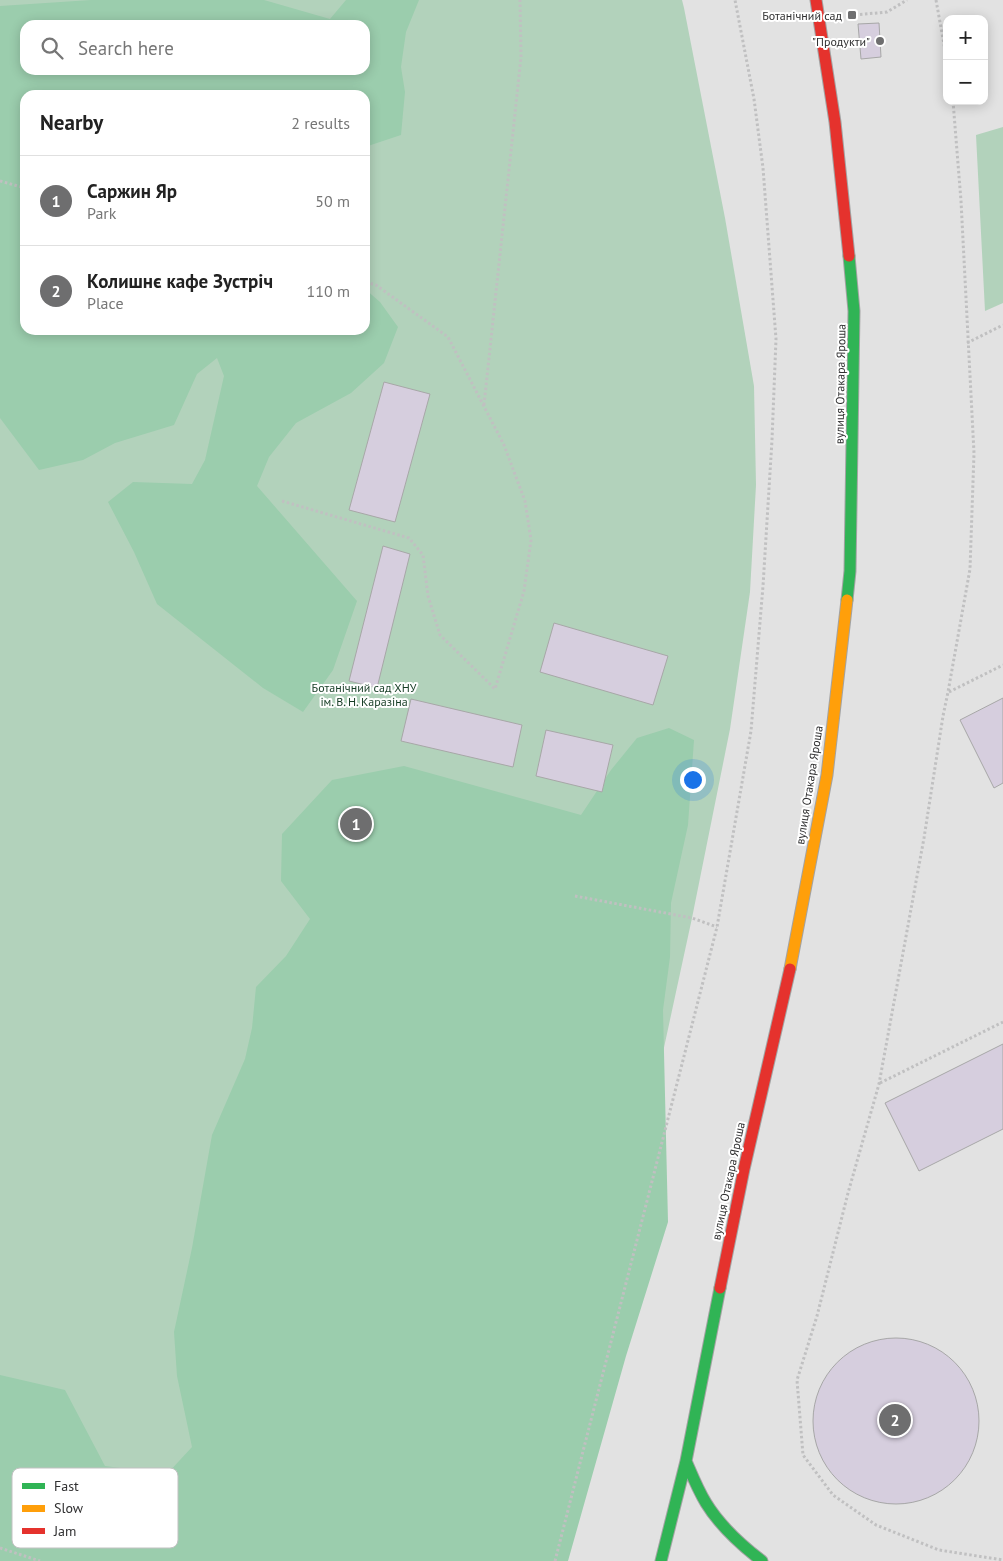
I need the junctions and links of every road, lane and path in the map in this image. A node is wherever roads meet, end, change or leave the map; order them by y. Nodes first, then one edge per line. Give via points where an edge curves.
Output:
1 (520, 0) edge
2 (735, 0) edge
3 (816, 0) edge
4 (907, 0) edge
5 (936, 0) edge
6 (852, 16) dead end
7 (947, 60) edge
8 (953, 105) edge
9 (0, 181) edge
10 (20, 187) edge
11 (370, 284) edge
12 (1003, 325) edge
13 (968, 343) junction
14 (484, 406) junction
15 (282, 501) dead end
16 (1003, 664) edge
17 (948, 692) junction
18 (575, 896) dead end
19 (716, 927) junction
20 (1003, 1022) edge
21 (880, 1084) junction
22 (686, 1460) junction
23 (0, 1548) edge
24 (1003, 1560) edge
25 (40, 1561) edge
26 (555, 1561) edge
27 (661, 1561) edge
28 (762, 1561) edge

1 - 14 path via 521,57
2 - 19 path via 763,168 776,339 763,586 751,731
3 - 22 street, вулиця Отакара Яроша via 835,122 854,311 850,571 827,774 790,970 744,1169
4 - 6 path via 887,12
5 - 7 path
8 - 13 path
9 - 10 path
11 - 14 path via 448,337
12 - 13 path
13 - 17 path via 974,453 970,569
14 - 15 path via 504,445 525,501 531,540 524,591 495,689 440,635 428,596 423,555 409,538
16 - 17 path
17 - 21 path
18 - 19 path via 692,918
19 - 26 path
20 - 21 path
21 - 24 path via 797,1380 803,1455 834,1494 876,1525 939,1550
22 - 27 street, вулиця Отакара Яроша
22 - 28 street via 702,1498 748,1551
23 - 25 path

